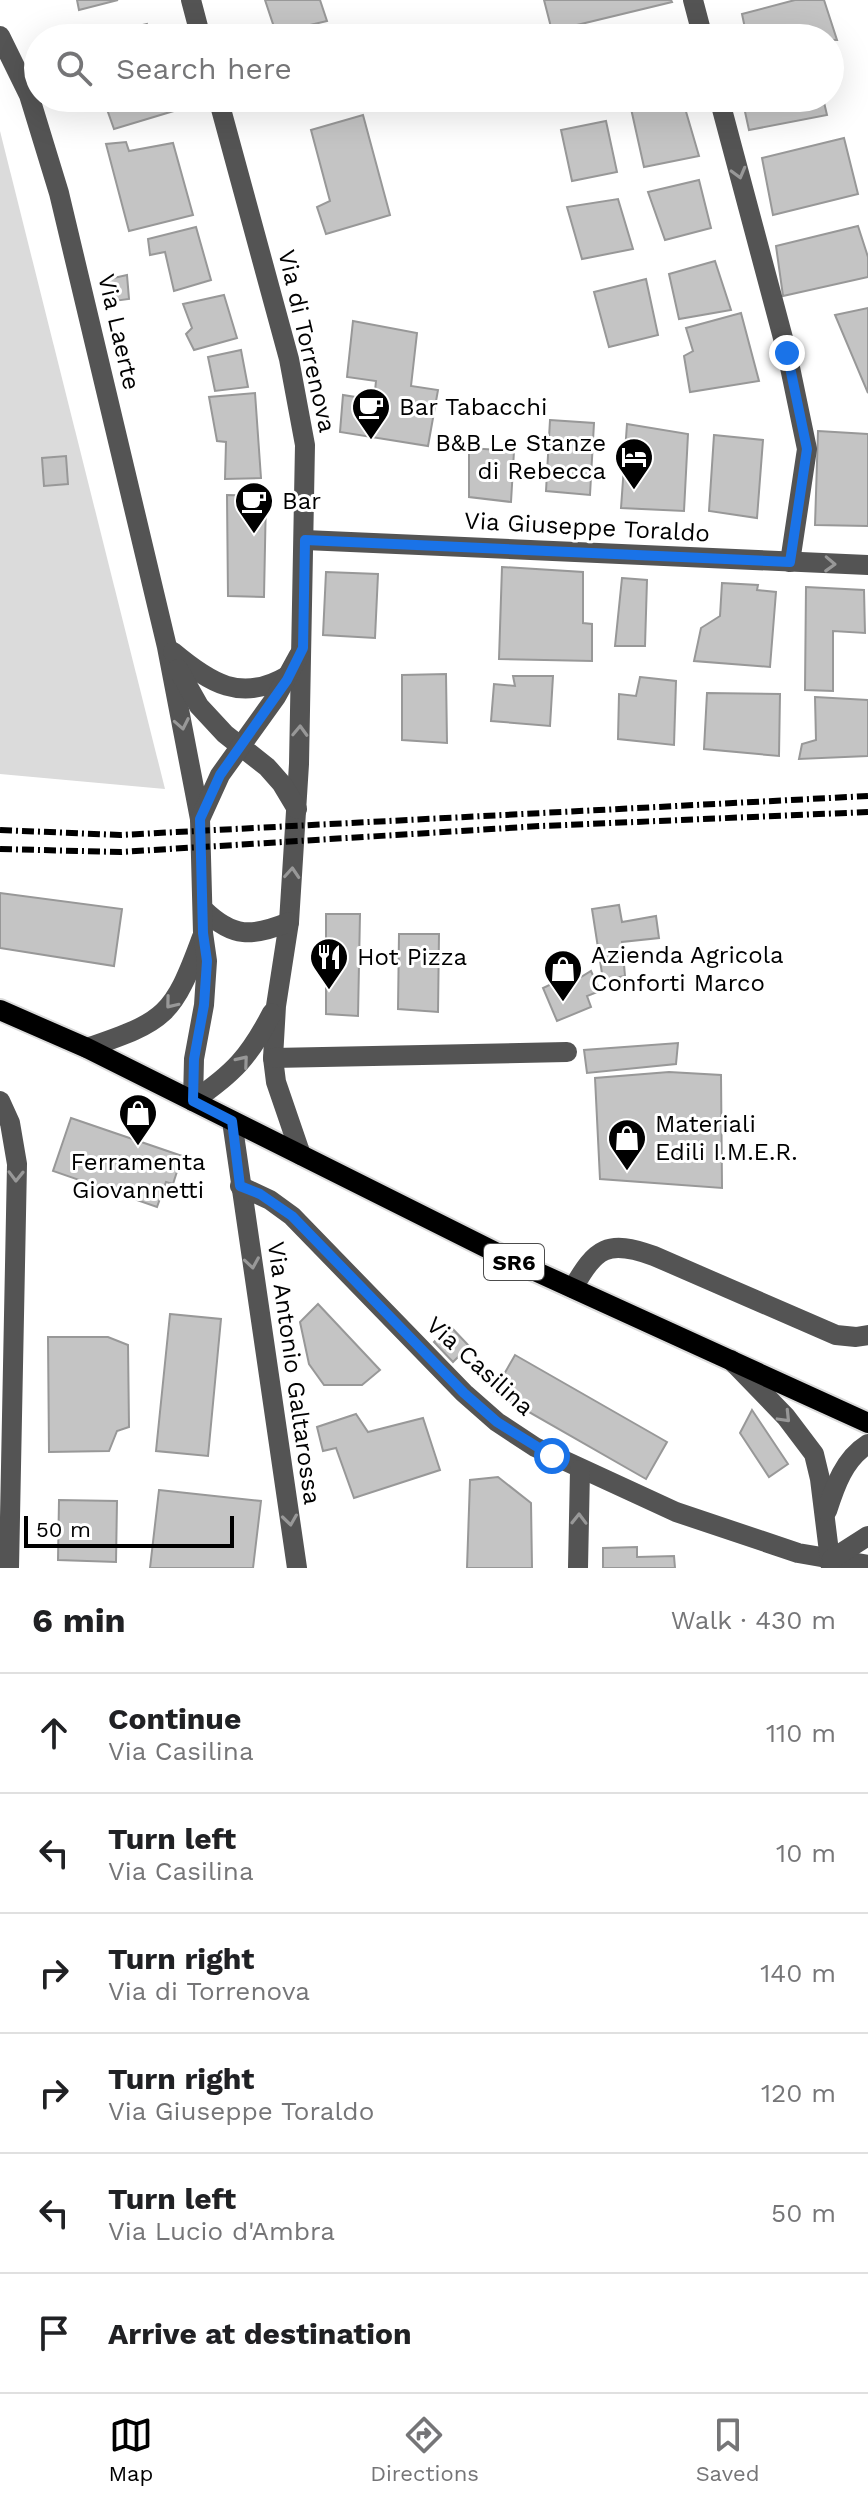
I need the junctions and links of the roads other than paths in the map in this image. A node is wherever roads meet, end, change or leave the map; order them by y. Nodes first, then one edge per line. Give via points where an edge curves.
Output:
1 (191, 0) edge
2 (693, 0) edge
3 (197, 24) edge
4 (699, 24) edge
5 (0, 36) edge
6 (24, 85) edge
7 (34, 112) edge
8 (222, 112) edge
9 (723, 112) edge
10 (305, 540) junction
11 (790, 562) junction
12 (868, 565) edge
13 (167, 647) junction
14 (303, 648) junction
15 (290, 675) junction
16 (239, 746) junction
17 (297, 809) junction
18 (200, 819) junction
19 (204, 910) junction
20 (289, 922) junction
21 (203, 933) junction
22 (276, 1006) junction
23 (0, 1010) edge
24 (87, 1048) junction
25 (567, 1052) dead end
26 (273, 1058) junction
27 (0, 1101) edge
28 (193, 1101) junction
29 (232, 1121) junction
30 (301, 1155) junction
31 (240, 1186) junction
32 (573, 1288) junction
33 (868, 1335) edge
34 (731, 1360) junction
35 (868, 1423) edge
36 (868, 1444) edge
37 (580, 1470) junction
38 (824, 1523) junction
39 (867, 1535) edge
40 (832, 1564) edge
41 (868, 1565) edge
42 (9, 1568) edge
43 (297, 1568) edge
44 (578, 1568) edge

1 - 3 street
2 - 4 street
5 - 6 street, Via Laerte
7 - 13 street, Via Laerte via 59,193
8 - 10 street, Via di Torrenova via 289,359 305,445
9 -> 11 street via 807,449
10 - 11 street, Via Giuseppe Toraldo
10 - 14 street, Via di Torrenova
11 -> 12 street, Via Giuseppe Toraldo
13 - 15 street via 205,677 228,687 264,687
13 - 16 street via 193,698
13 -> 18 street
14 - 15 street, Via di Torrenova
17 -> 14 street, Via di Torrenova
15 - 16 street, Via di Torrenova
16 - 17 street via 276,776
16 - 18 street, Via di Torrenova
20 -> 17 street, Via di Torrenova
18 - 19 street, Via di Torrenova
19 - 20 street via 225,928 245,933
19 - 21 street, Via di Torrenova
20 - 22 street, Via di Torrenova
21 -> 24 street, Via di Torrenova via 184,985 166,1011 133,1031
21 - 28 street, Via di Torrenova via 206,980
22 - 26 street, Via di Torrenova
28 -> 22 street, Via di Torrenova via 246,1058
23 - 24 main road, SR6
24 - 28 main road, SR6
25 - 26 street
26 - 30 street, Via di Torrenova
27 -> 42 street via 17,1164
28 - 29 main road, SR6
29 - 30 main road, SR6
29 - 31 street
30 - 32 main road, SR6
31 - 37 street, Via Casilina via 292,1216 497,1422
31 -> 43 street, Via Antonio Galtarossa
32 - 33 street via 597,1254 627,1248 836,1335
32 - 34 main road, SR6
34 - 35 main road, SR6
34 -> 38 street via 814,1454
36 - 38 street via 846,1465
37 - 40 street, Via Casilina via 676,1512
44 -> 37 street
38 - 40 street
39 - 40 street
40 - 41 street, Via Casilina

